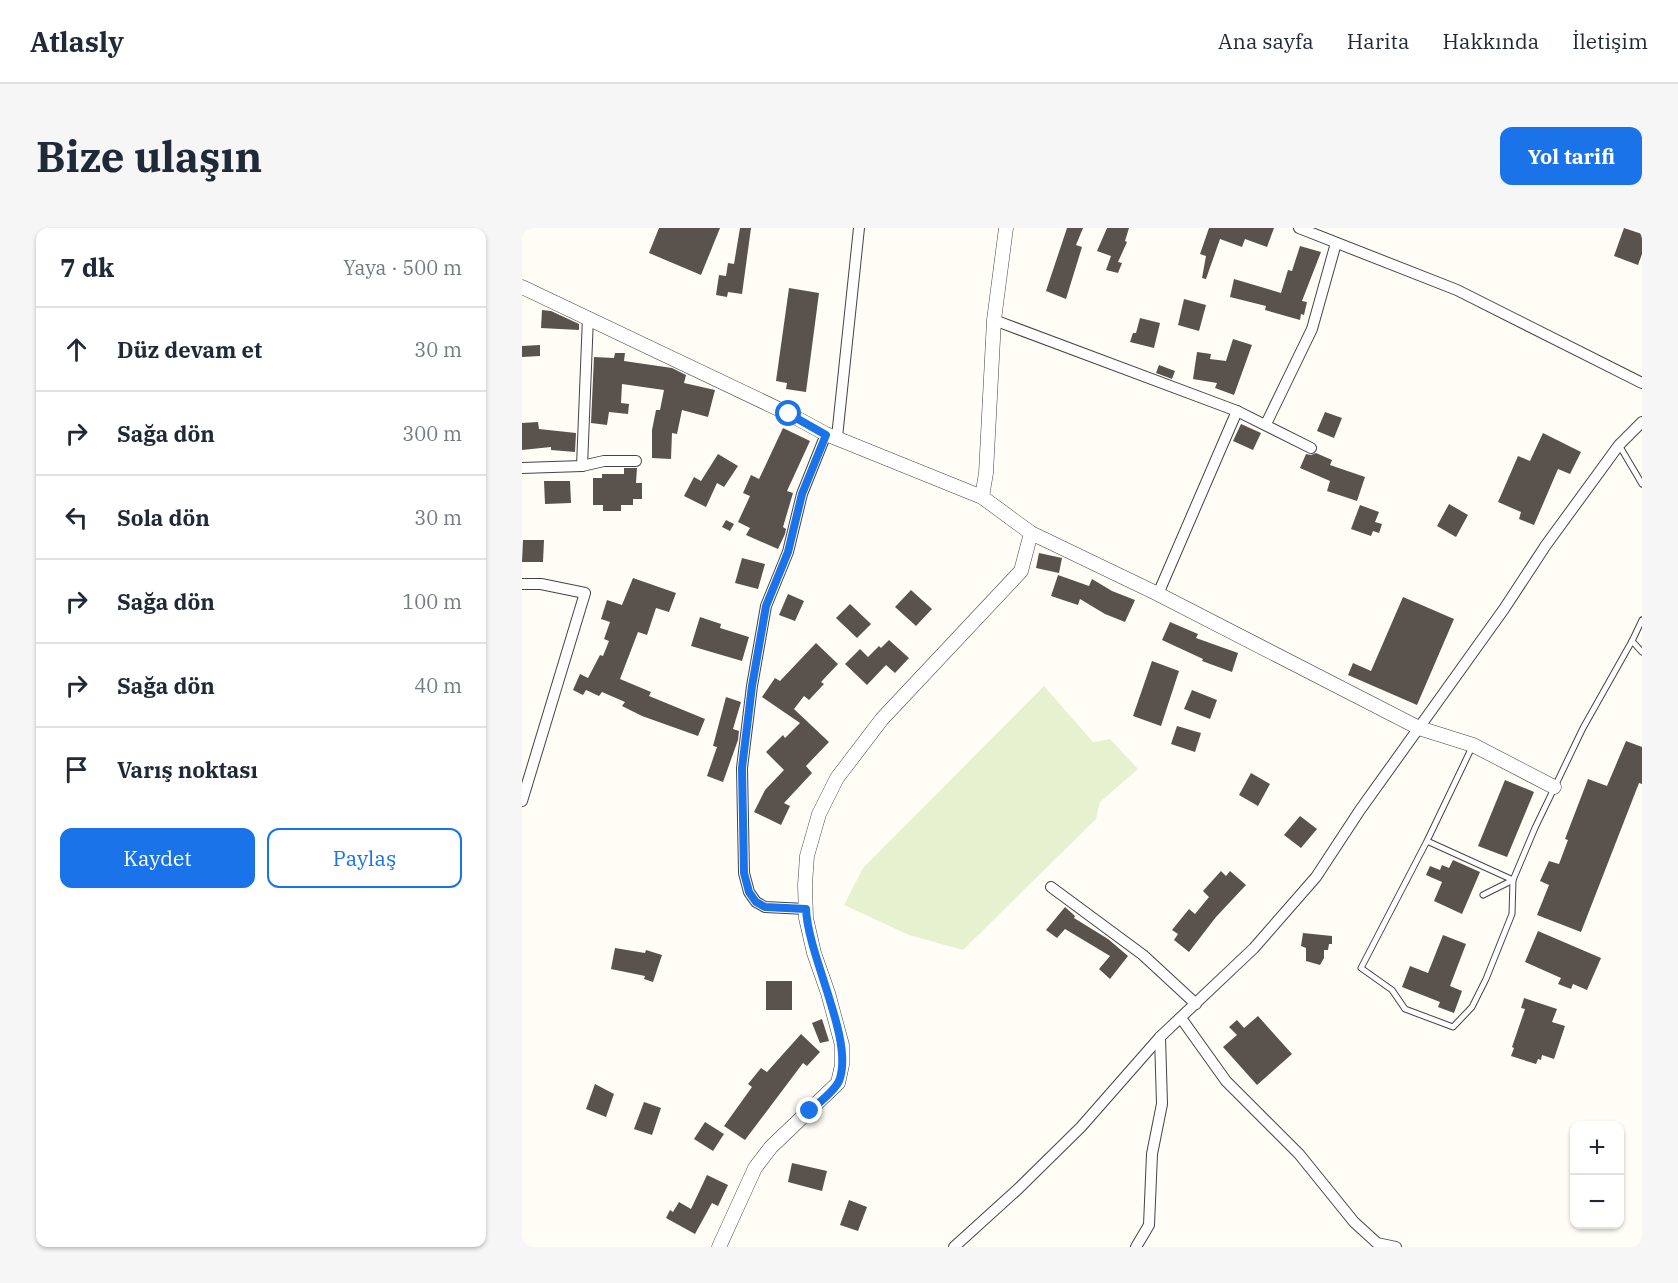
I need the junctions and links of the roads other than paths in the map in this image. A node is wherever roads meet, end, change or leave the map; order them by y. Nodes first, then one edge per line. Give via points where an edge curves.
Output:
1 (859, 228) edge
2 (1006, 228) edge
3 (1299, 228) edge
4 (1336, 243) junction
5 (522, 287) edge
6 (588, 317) junction
7 (994, 320) junction
8 (1642, 383) edge
9 (1237, 411) junction
10 (1642, 422) edge
11 (1266, 424) junction
12 (832, 436) junction
13 (1619, 445) junction
14 (1311, 448) dead end
15 (636, 461) dead end
16 (582, 466) junction
17 (522, 468) edge
18 (1642, 484) edge
19 (982, 497) junction
20 (1031, 533) junction
21 (522, 584) edge
22 (1158, 594) junction
23 (1642, 620) edge
24 (1632, 641) junction
25 (1642, 652) edge
26 (1419, 728) junction
27 (1473, 745) junction
28 (1554, 787) junction
29 (522, 801) edge
30 (1427, 841) junction
31 (1513, 880) junction
32 (1051, 887) dead end
33 (1483, 895) dead end
34 (806, 909) junction
35 (1196, 1004) junction
36 (1181, 1018) junction
37 (1160, 1037) junction
38 (718, 1247) edge
39 (954, 1247) edge
40 (1136, 1247) edge
41 (1396, 1247) edge

1 - 12 street
2 - 7 street
3 - 4 street
4 - 8 street via 1457,290
4 - 11 street via 1312,329
5 - 6 street
6 - 12 street
6 - 16 street
7 - 9 street
7 - 19 street
9 - 11 street
9 - 22 street
10 - 13 street
11 - 14 street
12 - 19 street
12 - 34 street via 802,494 788,552 766,606 742,768 744,873 749,892 765,907
13 - 18 lane
13 - 26 street
15 - 16 street
16 - 17 street
19 - 20 street
20 - 22 street
20 - 34 street via 1021,571 882,718 837,778 819,814 807,856
21 - 29 street via 585,592
22 - 26 street
23 - 24 lane
24 - 25 lane
24 - 28 lane
26 - 27 street
26 - 35 street via 1316,877 1254,948
27 - 28 street
27 - 30 lane
28 - 31 lane
30 - 31 lane
30 - 31 lane via 1361,968 1392,990 1405,1009 1452,1027 1472,1007 1512,914
31 - 33 lane
32 - 35 street via 1143,955
34 - 38 street via 814,953 842,1045 838,1083 771,1147 755,1168
35 - 36 street
36 - 37 street
36 - 41 street via 1226,1081 1299,1154 1354,1222 1377,1243
37 - 39 street via 1081,1127
37 - 40 street via 1162,1104 1152,1155 1149,1225

